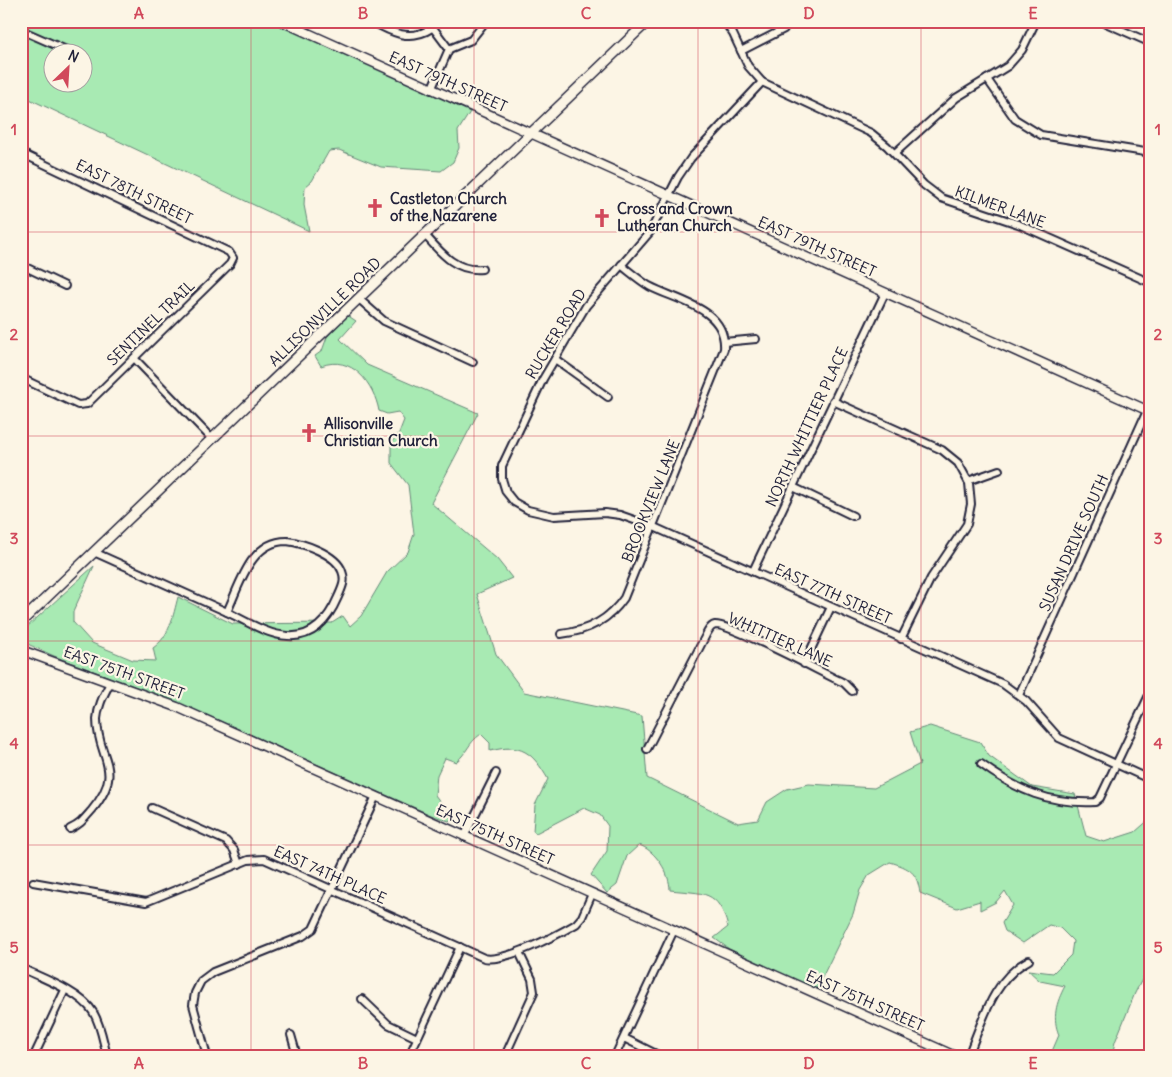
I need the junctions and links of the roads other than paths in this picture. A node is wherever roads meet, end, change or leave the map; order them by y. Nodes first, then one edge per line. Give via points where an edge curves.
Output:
1 (281, 21) edge
2 (371, 21) edge
3 (428, 21) edge
4 (486, 21) edge
5 (648, 21) edge
6 (724, 21) edge
7 (1036, 21) edge
8 (1101, 21) edge
9 (432, 28) junction
10 (784, 28) dead end
11 (21, 30) edge
12 (48, 42) edge
13 (1151, 43) edge
14 (449, 48) junction
15 (741, 51) junction
16 (987, 79) junction
17 (762, 82) junction
18 (431, 90) junction
19 (530, 134) junction
20 (895, 153) junction
21 (1151, 153) edge
22 (24, 154) edge
23 (21, 164) edge
24 (669, 196) junction
25 (425, 235) junction
26 (232, 257) joint
27 (621, 265) junction
28 (21, 266) edge
29 (482, 269) dead end
30 (1151, 283) edge
31 (65, 286) dead end
32 (885, 293) junction
33 (359, 299) junction
34 (756, 339) dead end
35 (724, 342) junction
36 (134, 358) junction
37 (555, 359) junction
38 (473, 362) dead end
39 (21, 378) edge
40 (608, 397) dead end
41 (833, 401) junction
42 (1151, 402) edge
43 (1149, 412) edge
44 (212, 439) junction
45 (999, 470) dead end
46 (502, 471) joint
47 (968, 481) junction
48 (792, 487) junction
49 (853, 516) dead end
50 (654, 527) junction
51 (96, 553) junction
52 (753, 572) junction
53 (831, 607) junction
54 (227, 612) junction
55 (21, 622) edge
56 (561, 634) dead end
57 (901, 638) junction
58 (21, 650) edge
59 (804, 664) junction
60 (110, 684) junction
61 (852, 690) dead end
62 (1151, 691) edge
63 (1019, 695) junction
64 (647, 749) dead end
65 (981, 764) dead end
66 (1116, 764) junction
67 (496, 773) dead end
68 (1151, 780) edge
69 (376, 796) junction
70 (152, 808) dead end
71 (70, 829) dead end
72 (464, 837) junction
73 (239, 864) junction
74 (33, 882) dead end
75 (332, 889) junction
76 (592, 894) junction
77 (674, 930) junction
78 (460, 947) junction
79 (519, 952) junction
80 (1029, 960) dead end
81 (21, 968) edge
82 (65, 990) junction
83 (362, 999) dead end
84 (291, 1035) dead end
85 (417, 1038) junction
86 (624, 1038) junction
87 (34, 1056) edge
88 (107, 1056) edge
89 (207, 1056) edge
90 (297, 1056) edge
91 (409, 1056) edge
92 (506, 1056) edge
93 (616, 1056) edge
94 (660, 1056) edge
95 (954, 1056) edge
96 (968, 1056) edge

1 - 18 street, EAST 79TH STREET
2 - 9 street via 404,36 417,35
3 - 9 street
4 - 14 street via 471,40
5 - 19 main road, ALLISONVILLE ROAD
6 - 15 street, KILMER LANE
7 - 16 street via 1017,56
8 - 13 street
9 - 14 street
10 - 15 street
11 - 12 street
14 - 18 street
15 - 17 street, KILMER LANE via 748,66
16 - 20 street via 956,98
16 - 21 street via 1015,119 1041,135
17 - 20 street, KILMER LANE via 867,131
17 - 24 street, RUCKER ROAD via 694,154
18 - 19 street, EAST 79TH STREET
19 - 24 street, EAST 79TH STREET
19 - 25 main road, ALLISONVILLE ROAD
20 - 30 street, KILMER LANE via 926,187 941,198 1018,224
22 - 23 street
22 - 26 street, EAST 78TH STREET via 230,252
24 - 27 street, RUCKER ROAD via 650,232
24 - 32 street, EAST 79TH STREET
25 - 29 street via 453,263
25 - 33 main road, ALLISONVILLE ROAD
26 - 36 street, SENTINEL TRAIL via 230,264
27 - 35 street via 648,285 709,314 720,326
27 - 37 street, RUCKER ROAD via 586,306
28 - 31 street
32 - 41 street, NORTH WHITTIER PLACE
32 - 43 street, EAST 79TH STREET
33 - 38 street via 384,321
33 - 44 main road, ALLISONVILLE ROAD
34 - 35 street
35 - 50 street, BROOKVIEW LANE via 722,359
36 - 39 street, SENTINEL TRAIL via 84,404 78,405
36 - 44 street
37 - 40 street
37 - 46 street, RUCKER ROAD via 506,455
41 - 47 street via 942,450 958,463
41 - 48 street, NORTH WHITTIER PLACE
42 - 43 street, SUSAN DRIVE SOUTH
43 - 63 street, SUSAN DRIVE SOUTH
44 - 51 main road, ALLISONVILLE ROAD
45 - 47 street
46 - 50 street, EAST 77TH STREET via 506,492 514,502 528,510 554,516 613,514 631,517
47 - 57 street via 972,501 967,524 931,578
48 - 49 street
48 - 52 street, NORTH WHITTIER PLACE
50 - 52 street, EAST 77TH STREET
50 - 56 street, BROOKVIEW LANE via 627,592 616,609 593,626
51 - 54 street
51 - 55 main road, ALLISONVILLE ROAD
52 - 53 street, EAST 77TH STREET
53 - 57 street, EAST 77TH STREET
53 - 59 street
54 - 54 street via 254,557 273,543 298,543 330,558 342,572 343,587 330,615 306,634 278,635
57 - 63 street, EAST 77TH STREET via 1003,684
58 - 60 street, EAST 75TH STREET
59 - 61 street, WHITTIER LANE
59 - 64 street, WHITTIER LANE via 740,633 715,625 710,627
60 - 69 street, EAST 75TH STREET via 177,707
60 - 71 street via 101,700 98,717 99,735 108,761 107,786 84,821
62 - 66 street
63 - 66 street, EAST 77TH STREET via 1059,738
65 - 66 street via 1010,783 1049,800 1096,802
66 - 68 street, EAST 77TH STREET
67 - 72 street
69 - 72 street, EAST 75TH STREET
69 - 75 street
70 - 73 street via 226,842 234,850
72 - 76 street, EAST 75TH STREET
73 - 74 street, EAST 74TH PLACE via 146,902
73 - 75 street, EAST 74TH PLACE via 264,859
75 - 78 street, EAST 74TH PLACE
75 - 89 street via 315,926 308,933 213,972 201,981 193,1005
76 - 77 street, EAST 75TH STREET
76 - 79 street, EAST 74TH PLACE via 576,924
77 - 86 street
77 - 95 street, EAST 75TH STREET
78 - 79 street, EAST 74TH PLACE via 492,960
78 - 85 street
79 - 92 street via 532,979 534,992
80 - 96 street via 1014,968 1000,984
81 - 82 street
82 - 87 street
82 - 88 street via 83,1000 93,1012
83 - 85 street via 388,1024
84 - 90 street
85 - 91 street
86 - 93 street
86 - 94 street

